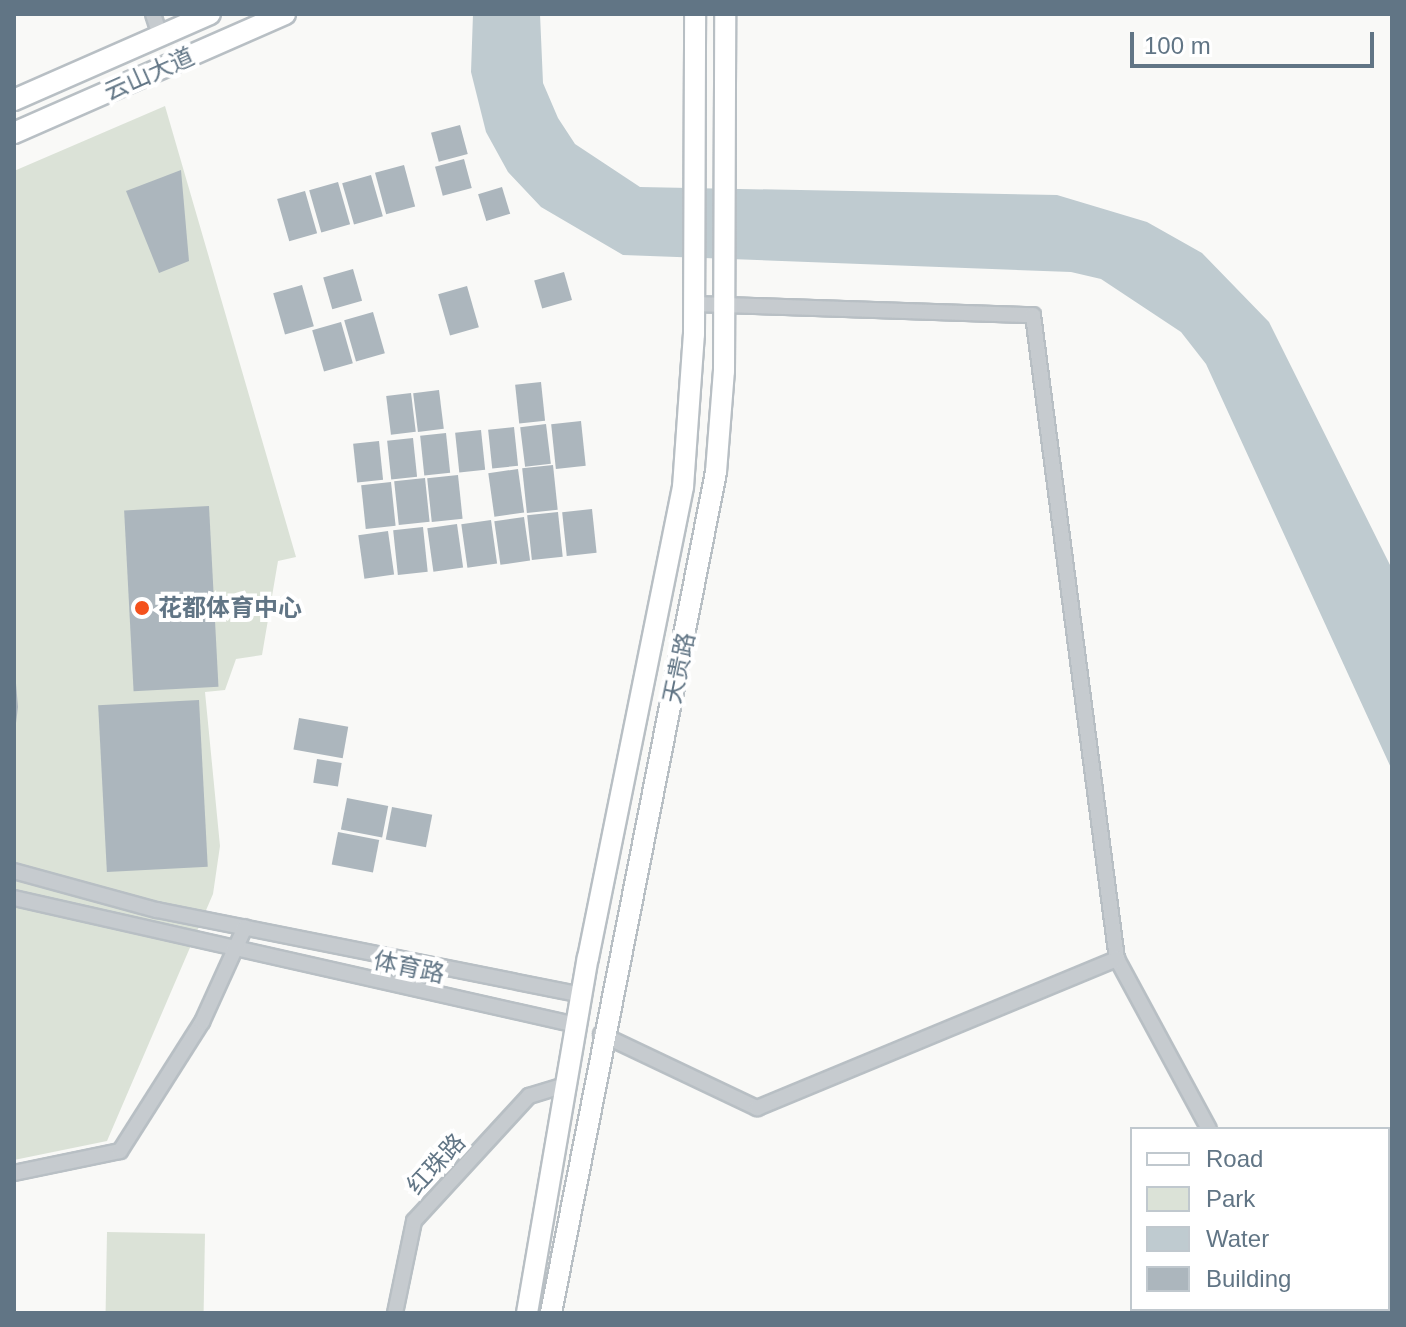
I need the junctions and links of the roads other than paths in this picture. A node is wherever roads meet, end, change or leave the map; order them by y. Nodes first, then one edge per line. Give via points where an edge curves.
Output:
1 (153, 14) edge
2 (210, 14) edge
3 (285, 14) edge
4 (695, 14) edge
5 (725, 14) edge
6 (160, 35) junction
7 (14, 100) edge
8 (14, 133) edge
9 (694, 304) junction
10 (724, 304) junction
11 (14, 871) edge
12 (14, 898) edge
13 (245, 927) junction
14 (233, 952) junction
15 (1117, 959) junction
16 (582, 995) junction
17 (576, 1025) junction
18 (601, 1034) junction
19 (565, 1085) junction
20 (1208, 1127) edge
21 (14, 1173) edge
22 (395, 1313) edge
23 (527, 1313) edge
24 (551, 1313) edge

1 - 6 street
2 - 6 main road, 云山大道
3 - 8 main road, 云山大道
4 - 9 main road, 天贵路
5 - 10 main road, 天贵路
6 - 7 main road, 云山大道
9 - 10 street
9 - 16 main road, 天贵路 via 677,531
10 - 15 street via 1033,315
10 - 18 main road, 天贵路 via 720,434 705,545
11 - 13 street, 体育路
12 - 14 street, 体育路
13 - 14 street
13 - 16 street, 体育路
14 - 17 street, 体育路
14 - 21 street via 202,1022 120,1151
15 - 18 street via 757,1108
15 - 20 street
16 - 17 main road, 天贵路
17 - 19 main road, 天贵路
18 - 24 main road, 天贵路
19 - 22 street, 红珠路 via 529,1096 414,1221
19 - 23 main road, 天贵路

